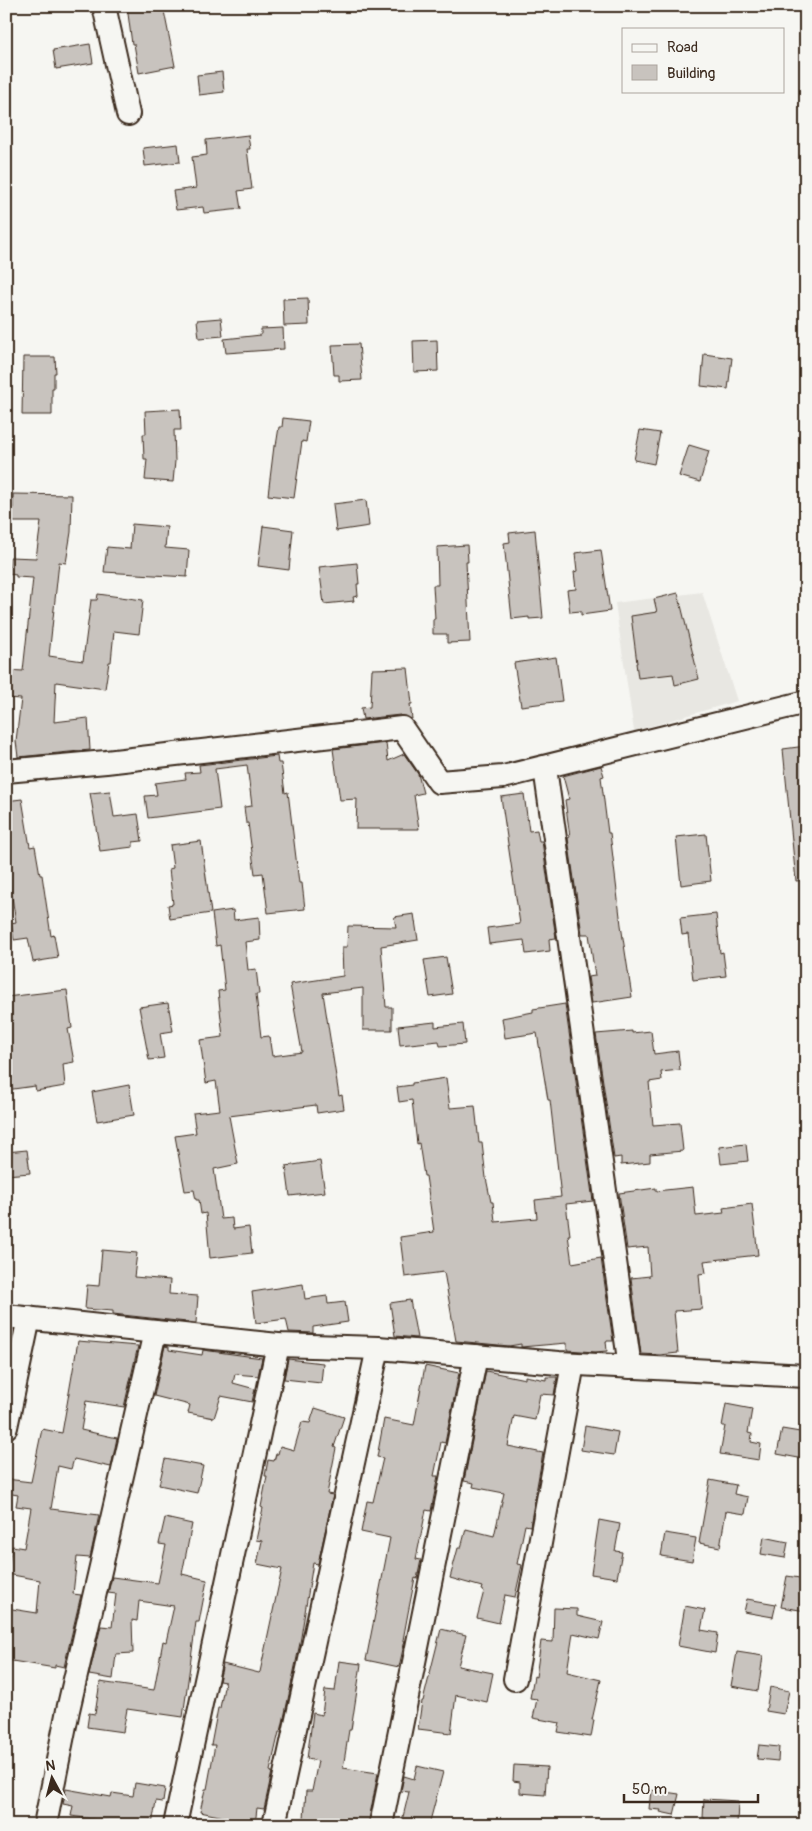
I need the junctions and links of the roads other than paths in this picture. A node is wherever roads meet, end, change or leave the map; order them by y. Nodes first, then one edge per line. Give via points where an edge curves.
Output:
1 (104, 6) edge
2 (128, 114) dead end
3 (806, 702) edge
4 (545, 768) junction
5 (6, 771) edge
6 (6, 1316) edge
7 (29, 1318) junction
8 (155, 1332) junction
9 (278, 1345) junction
10 (378, 1348) junction
11 (476, 1356) junction
12 (573, 1364) junction
13 (630, 1367) junction
14 (806, 1376) edge
15 (6, 1427) edge
16 (515, 1679) dead end
17 (45, 1825) edge
18 (175, 1825) edge
19 (274, 1825) edge
20 (381, 1825) edge

1 - 2 street
3 - 4 street
4 - 5 street via 503,778 439,782 402,728
4 - 13 street
6 - 7 street
7 - 8 street
7 - 15 street
8 - 9 street
8 - 17 street via 68,1710
9 - 10 street
9 - 18 street
10 - 11 street
10 - 19 street
11 - 12 street
11 - 20 street
12 - 13 street
12 - 16 street
13 - 14 street

